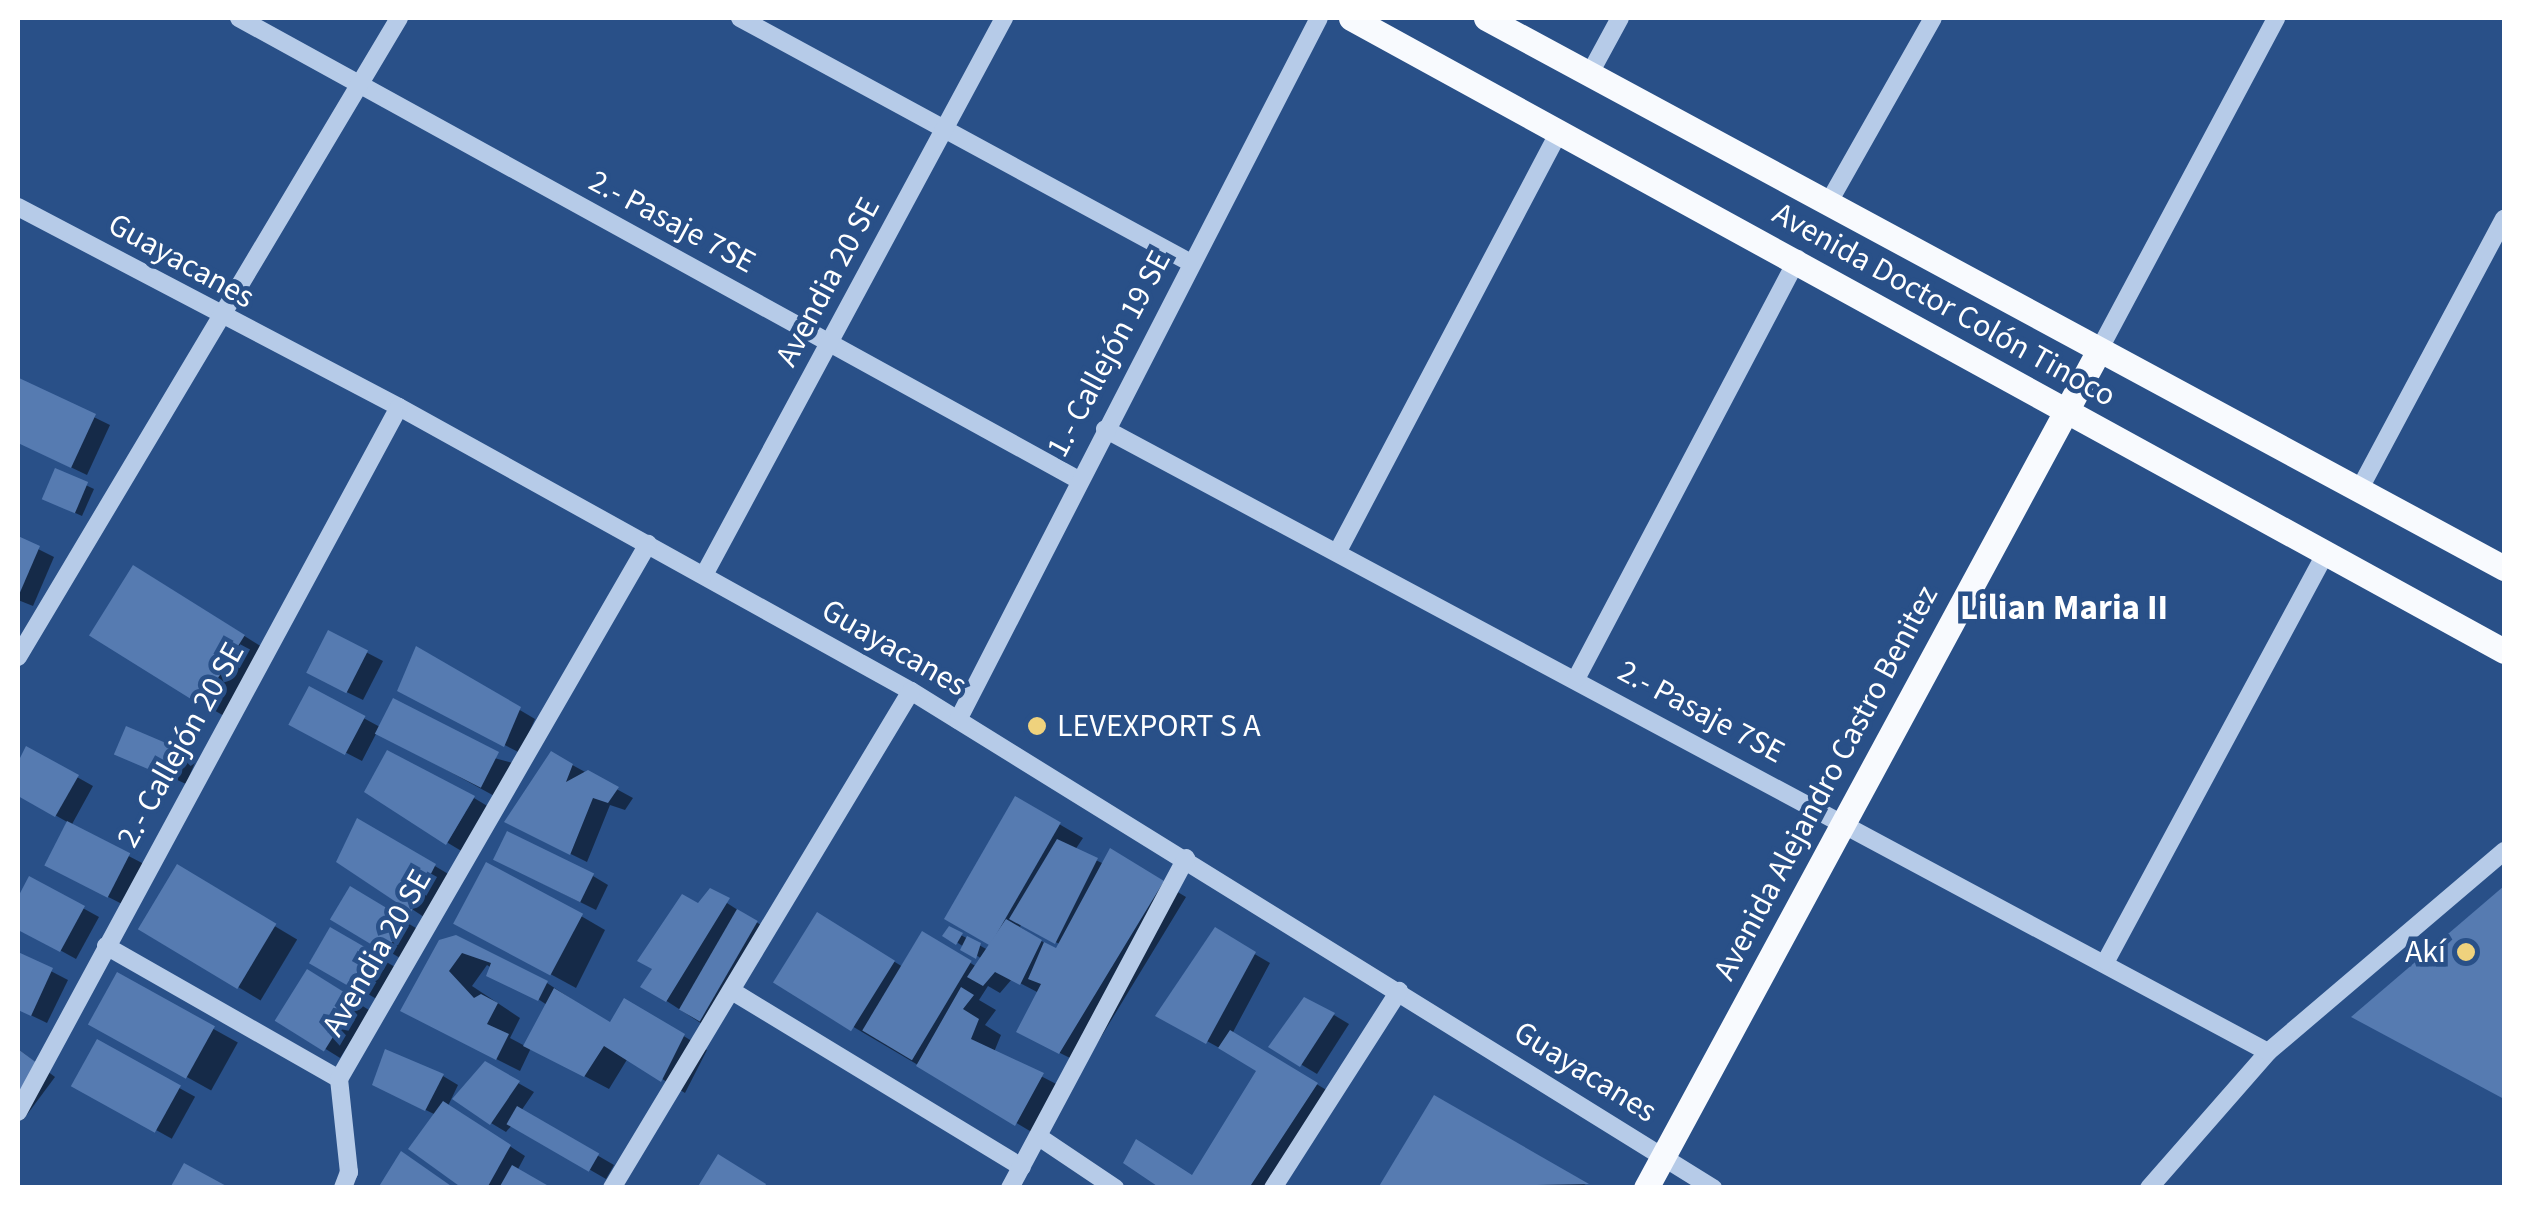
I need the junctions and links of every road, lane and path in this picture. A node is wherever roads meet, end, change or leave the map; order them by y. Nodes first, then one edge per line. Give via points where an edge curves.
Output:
1 (238, 18) edge
2 (399, 18) edge
3 (740, 18) edge
4 (1004, 18) edge
5 (1319, 18) edge
6 (1352, 18) edge
7 (1486, 18) edge
8 (1620, 18) edge
9 (1932, 18) edge
10 (2276, 18) edge
11 (1589, 75) junction
12 (361, 87) junction
13 (946, 126) junction
14 (1560, 130) junction
15 (1830, 200) junction
16 (18, 206) edge
17 (2504, 218) edge
18 (1797, 258) junction
19 (1190, 263) junction
20 (223, 320) junction
21 (829, 342) junction
22 (2098, 352) junction
23 (399, 407) junction
24 (2065, 411) junction
25 (1105, 429) junction
26 (1077, 480) junction
27 (2358, 492) junction
28 (648, 544) junction
29 (1338, 551) junction
30 (2324, 556) junction
31 (2504, 568) edge
32 (704, 574) junction
33 (24, 631) edge
34 (2504, 651) edge
35 (18, 658) edge
36 (1576, 679) junction
37 (910, 691) junction
38 (958, 720) junction
39 (1840, 820) junction
40 (2504, 852) edge
41 (1186, 858) junction
42 (106, 946) junction
43 (2106, 962) junction
44 (732, 991) junction
45 (1399, 992) junction
46 (2268, 1052) junction
47 (339, 1079) junction
48 (18, 1112) edge
49 (1039, 1137) junction
50 (1664, 1157) junction
51 (1022, 1166) junction
52 (346, 1180) edge
53 (612, 1188) edge
54 (1010, 1188) edge
55 (1115, 1188) edge
56 (1273, 1188) edge
57 (1646, 1188) edge
58 (1713, 1188) edge
59 (2149, 1188) edge

1 - 12 street, 2.- Pasaje 7SE
2 - 12 street
3 - 13 street
4 - 13 street, Avendia 20 SE
5 - 19 street, 1.- Callejón 19 SE
6 - 14 main road, Avenida Doctor Colón Tinoco
7 - 11 main road, Avenida Doctor Colón Tinoco
8 - 11 street
9 - 15 street
10 - 22 street
11 - 15 main road, Avenida Doctor Colón Tinoco
12 - 20 street
12 - 21 street, 2.- Pasaje 7SE
13 - 19 street
13 - 21 street, Avendia 20 SE
14 - 18 main road, Avenida Doctor Colón Tinoco
14 - 29 street
15 - 22 main road, Avenida Doctor Colón Tinoco
16 - 20 street, Guayacanes
17 - 27 street
18 - 24 main road, Avenida Doctor Colón Tinoco
18 - 36 street
19 - 25 street, 1.- Callejón 19 SE
20 - 23 street, Guayacanes
20 - 33 street
21 - 26 street, 2.- Pasaje 7SE
21 - 32 street, Avendia 20 SE
22 - 24 main road, Avenida Alejandro Castro Benitez
22 - 27 main road, Avenida Doctor Colón Tinoco
23 - 28 street, Guayacanes
23 - 42 street, 2.- Callejón 20 SE
24 - 30 main road, Avenida Doctor Colón Tinoco
24 - 39 main road, Avenida Alejandro Castro Benitez
25 - 26 street, 1.- Callejón 19 SE
25 - 29 street, 2.- Pasaje 7SE
26 - 38 street, 1.- Callejón 19 SE
27 - 31 main road, Avenida Doctor Colón Tinoco
28 - 32 street, Guayacanes
28 - 47 street, Avendia 20 SE
29 - 36 street, 2.- Pasaje 7SE
30 - 34 main road, Avenida Doctor Colón Tinoco
30 - 43 street
32 - 37 street, Guayacanes
33 - 35 street
36 - 39 street, 2.- Pasaje 7SE
37 - 38 street, Guayacanes
37 - 44 street
38 - 41 street, Guayacanes
39 - 43 street, 2.- Pasaje 7SE
39 - 50 main road, Avenida Alejandro Castro Benitez
40 - 46 street
41 - 45 street, Guayacanes
41 - 49 street
42 - 47 street
42 - 48 street, 2.- Callejón 20 SE
43 - 46 street, 2.- Pasaje 7SE
44 - 51 street
44 - 53 street
45 - 50 street, Guayacanes
45 - 56 street
46 - 59 street
47 - 52 street
49 - 51 street
49 - 55 street
50 - 57 main road, Avenida Alejandro Castro Benitez
50 - 58 street, Guayacanes
51 - 54 street

